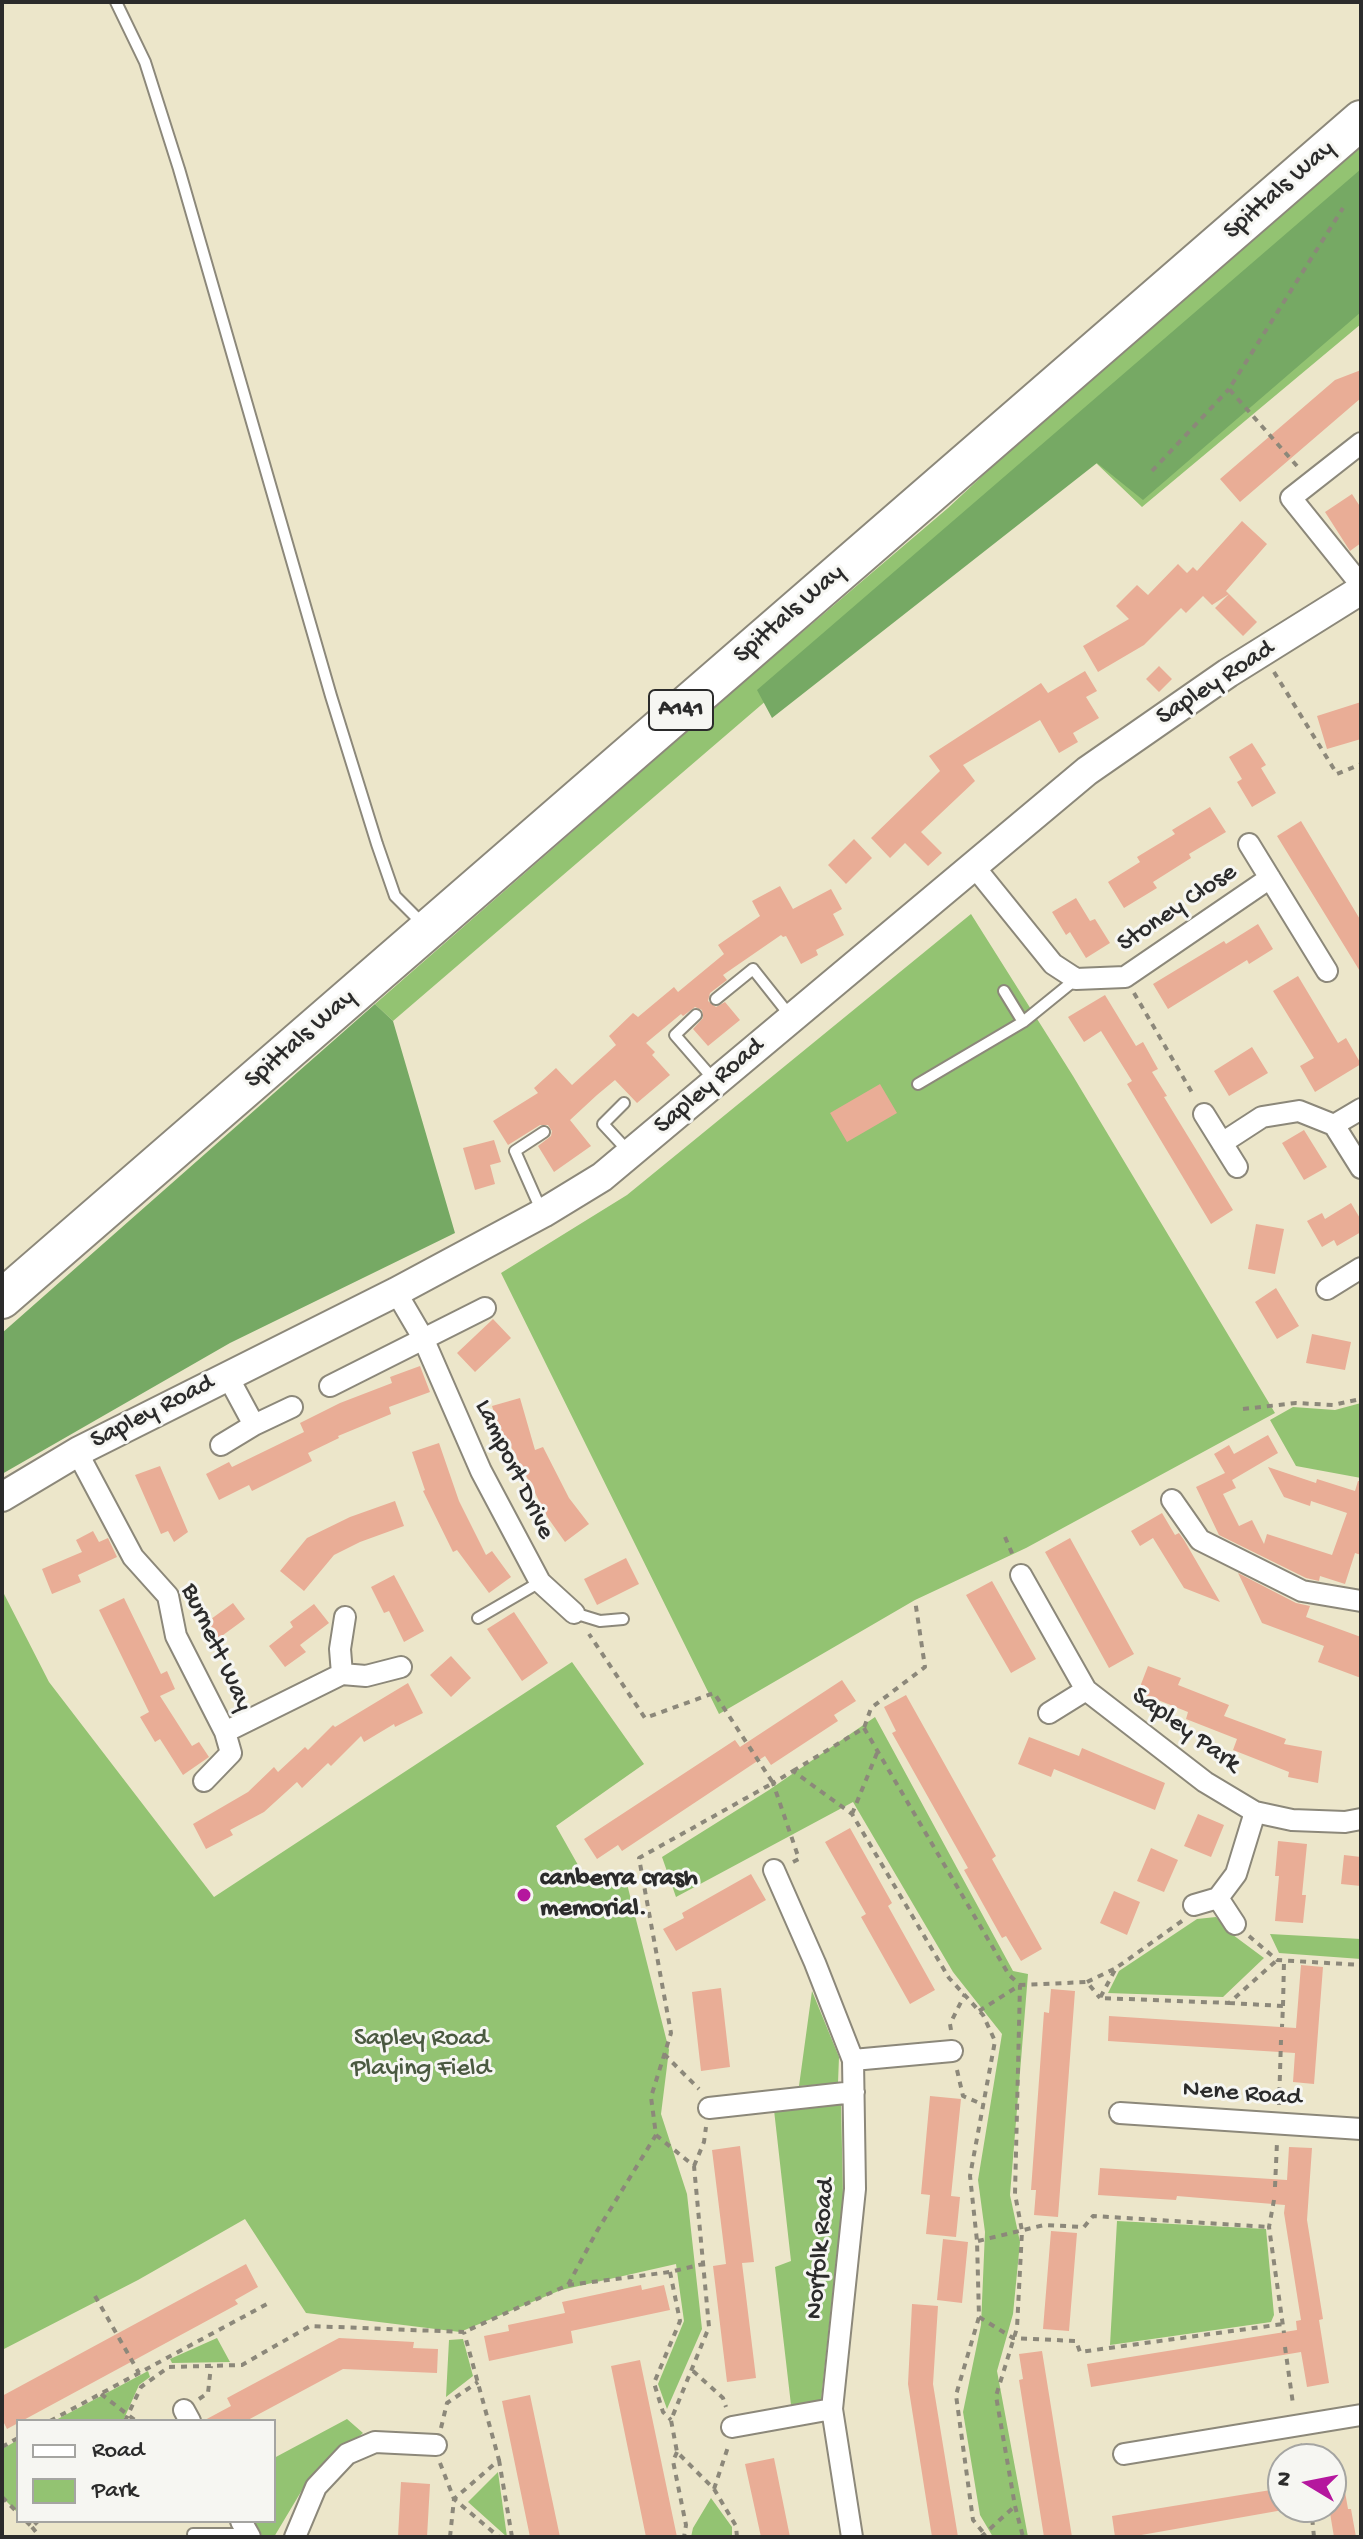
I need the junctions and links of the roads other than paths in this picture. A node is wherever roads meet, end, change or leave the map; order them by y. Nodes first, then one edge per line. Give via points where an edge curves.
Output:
1 (116, 2) edge
2 (1361, 120) edge
3 (1361, 443) edge
4 (1361, 588) edge
5 (1249, 844) dead end
6 (973, 865) junction
7 (1270, 878) junction
8 (428, 929) junction
9 (1327, 971) dead end
10 (1076, 979) junction
11 (1004, 991) dead end
12 (716, 999) dead end
13 (696, 1015) dead end
14 (792, 1018) junction
15 (1023, 1022) junction
16 (716, 1083) junction
17 (918, 1084) dead end
18 (624, 1103) dead end
19 (1361, 1109) edge
20 (1204, 1114) road end
21 (1334, 1125) junction
22 (544, 1132) dead end
23 (1222, 1143) junction
24 (630, 1154) junction
25 (1237, 1167) dead end
26 (1361, 1168) edge
27 (543, 1213) junction
28 (1361, 1268) edge
29 (1327, 1289) dead end
30 (396, 1292) junction
31 (2, 1299) edge
32 (485, 1308) dead end
33 (423, 1338) junction
34 (227, 1375) junction
35 (330, 1386) dead end
36 (292, 1407) dead end
37 (254, 1425) junction
38 (221, 1445) dead end
39 (79, 1451) junction
40 (2, 1497) edge
41 (1172, 1500) dead end
42 (1021, 1575) dead end
43 (540, 1582) junction
44 (1361, 1601) edge
45 (574, 1613) joint
46 (345, 1617) dead end
47 (478, 1618) dead end
48 (623, 1619) dead end
49 (401, 1667) dead end
50 (342, 1674) junction
51 (1086, 1690) junction
52 (1049, 1713) dead end
53 (225, 1732) junction
54 (204, 1781) dead end
55 (1255, 1812) junction
56 (1361, 1819) edge
57 (774, 1870) road end
58 (1218, 1898) junction
59 (1194, 1905) road end
60 (1235, 1924) road end
61 (952, 2051) dead end
62 (853, 2060) junction
63 (854, 2092) junction
64 (709, 2108) dead end
65 (1120, 2113) dead end
66 (1361, 2129) edge
67 (832, 2409) junction
68 (1361, 2415) edge
69 (732, 2427) dead end
70 (436, 2445) road end
71 (1124, 2454) dead end
72 (246, 2531) edge
73 (193, 2534) dead end
74 (295, 2537) edge
75 (852, 2537) edge

1 - 8 lane via 145,62 179,169 377,844 395,896
2 - 8 highway, Spittals Way / A141
3 - 4 street via 1291,498
4 - 6 street, Sapley Road via 1087,771
5 - 7 street, Stoney Close
6 - 10 street via 1053,964
6 - 14 street, Sapley Road
7 - 9 street, Stoney Close
7 - 10 street, Stoney Close via 1125,977
8 - 31 highway, Spittals Way / A141
10 - 15 lane
11 - 15 lane
12 - 14 lane via 753,969
13 - 16 lane via 675,1035
14 - 16 street, Sapley Road
15 - 17 lane
16 - 24 street, Sapley Road
18 - 24 lane via 603,1124
19 - 21 street
20 - 23 street
21 - 23 street via 1299,1111 1262,1117
21 - 26 street
22 - 27 lane via 515,1151
23 - 25 street
24 - 27 street, Sapley Road
27 - 30 street, Sapley Road
28 - 29 street
30 - 33 street, Lamport Drive
30 - 34 street, Sapley Road
32 - 33 street
33 - 35 street
33 - 43 street, Lamport Drive via 481,1471
34 - 37 street
34 - 39 street, Sapley Road
36 - 37 street
37 - 38 street
39 - 40 street, Sapley Road
39 - 53 street, Burnett Way via 133,1557 168,1596 176,1636
41 - 44 street via 1200,1540 1302,1591
42 - 51 street, Sapley Park
43 - 45 street, Lamport Drive
43 - 47 lane
45 - 48 lane via 600,1621
46 - 50 street
49 - 50 street via 366,1676
50 - 53 street
51 - 52 street
51 - 55 street, Sapley Park via 1205,1782
53 - 54 street, Burnett Way via 231,1753
55 - 56 street, Sapley Park via 1292,1820
55 - 58 street via 1236,1874
57 - 62 street, Norfolk Road
58 - 59 street
58 - 60 street
61 - 62 street
62 - 63 street, Norfolk Road
63 - 64 street
63 - 67 street, Norfolk Road via 855,2189
65 - 66 street, Nene Road
67 - 69 street
67 - 75 street, Norfolk Road
68 - 71 street
70 - 74 street via 375,2442 347,2454 316,2487
72 - 73 lane

